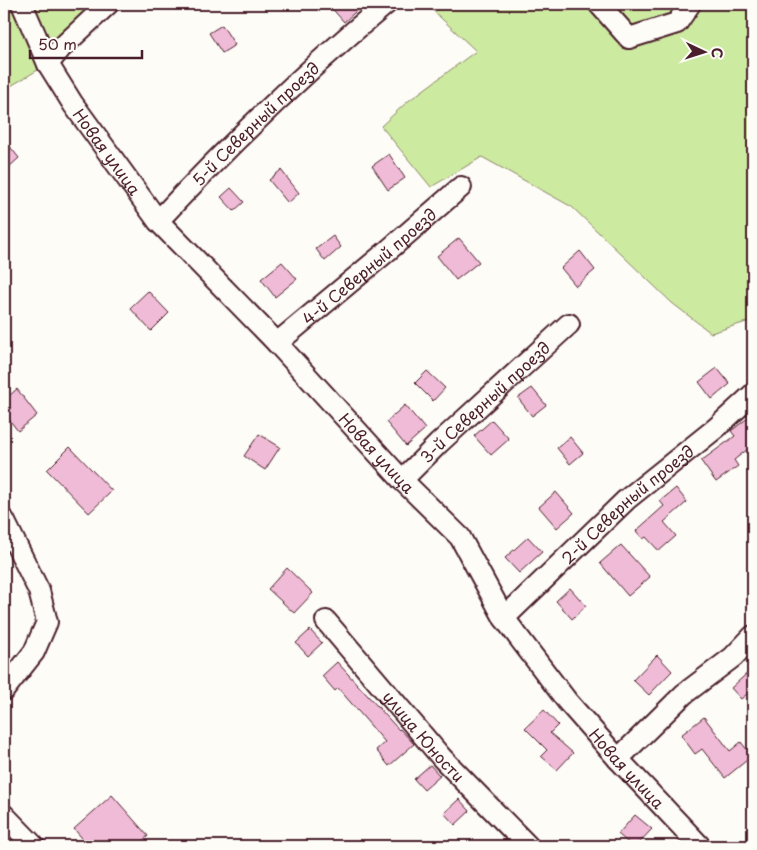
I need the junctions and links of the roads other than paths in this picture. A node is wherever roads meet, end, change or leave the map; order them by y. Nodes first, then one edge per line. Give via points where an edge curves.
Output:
1 (22, 4) edge
2 (108, 4) edge
3 (386, 4) edge
4 (599, 4) edge
5 (690, 4) edge
6 (48, 64) junction
7 (461, 187) dead end
8 (158, 221) junction
9 (569, 324) dead end
10 (277, 343) junction
11 (753, 394) edge
12 (402, 480) junction
13 (4, 520) edge
14 (504, 618) junction
15 (326, 620) dead end
16 (753, 636) edge
17 (4, 690) edge
18 (618, 759) junction
19 (4, 815) edge
20 (34, 846) edge
21 (528, 846) edge
22 (700, 846) edge

1 - 6 street, Новая улица
2 - 6 street
3 - 8 street, 5-й Северный проезд via 216,158
4 - 5 street via 629,38 677,23
6 - 8 street, Новая улица
7 - 10 street, 4-й Северный проезд
8 - 10 street, Новая улица
9 - 12 street, 3-й Северный проезд
10 - 12 street, Новая улица
11 - 14 street, 2-й Северный проезд via 626,500
12 - 14 street, Новая улица via 460,537
13 - 17 street via 39,590 47,622 34,652
14 - 18 street, Новая улица via 567,701
15 - 21 street, улица Юности via 442,758
16 - 18 street via 684,694
18 - 22 street, Новая улица
19 - 20 street

